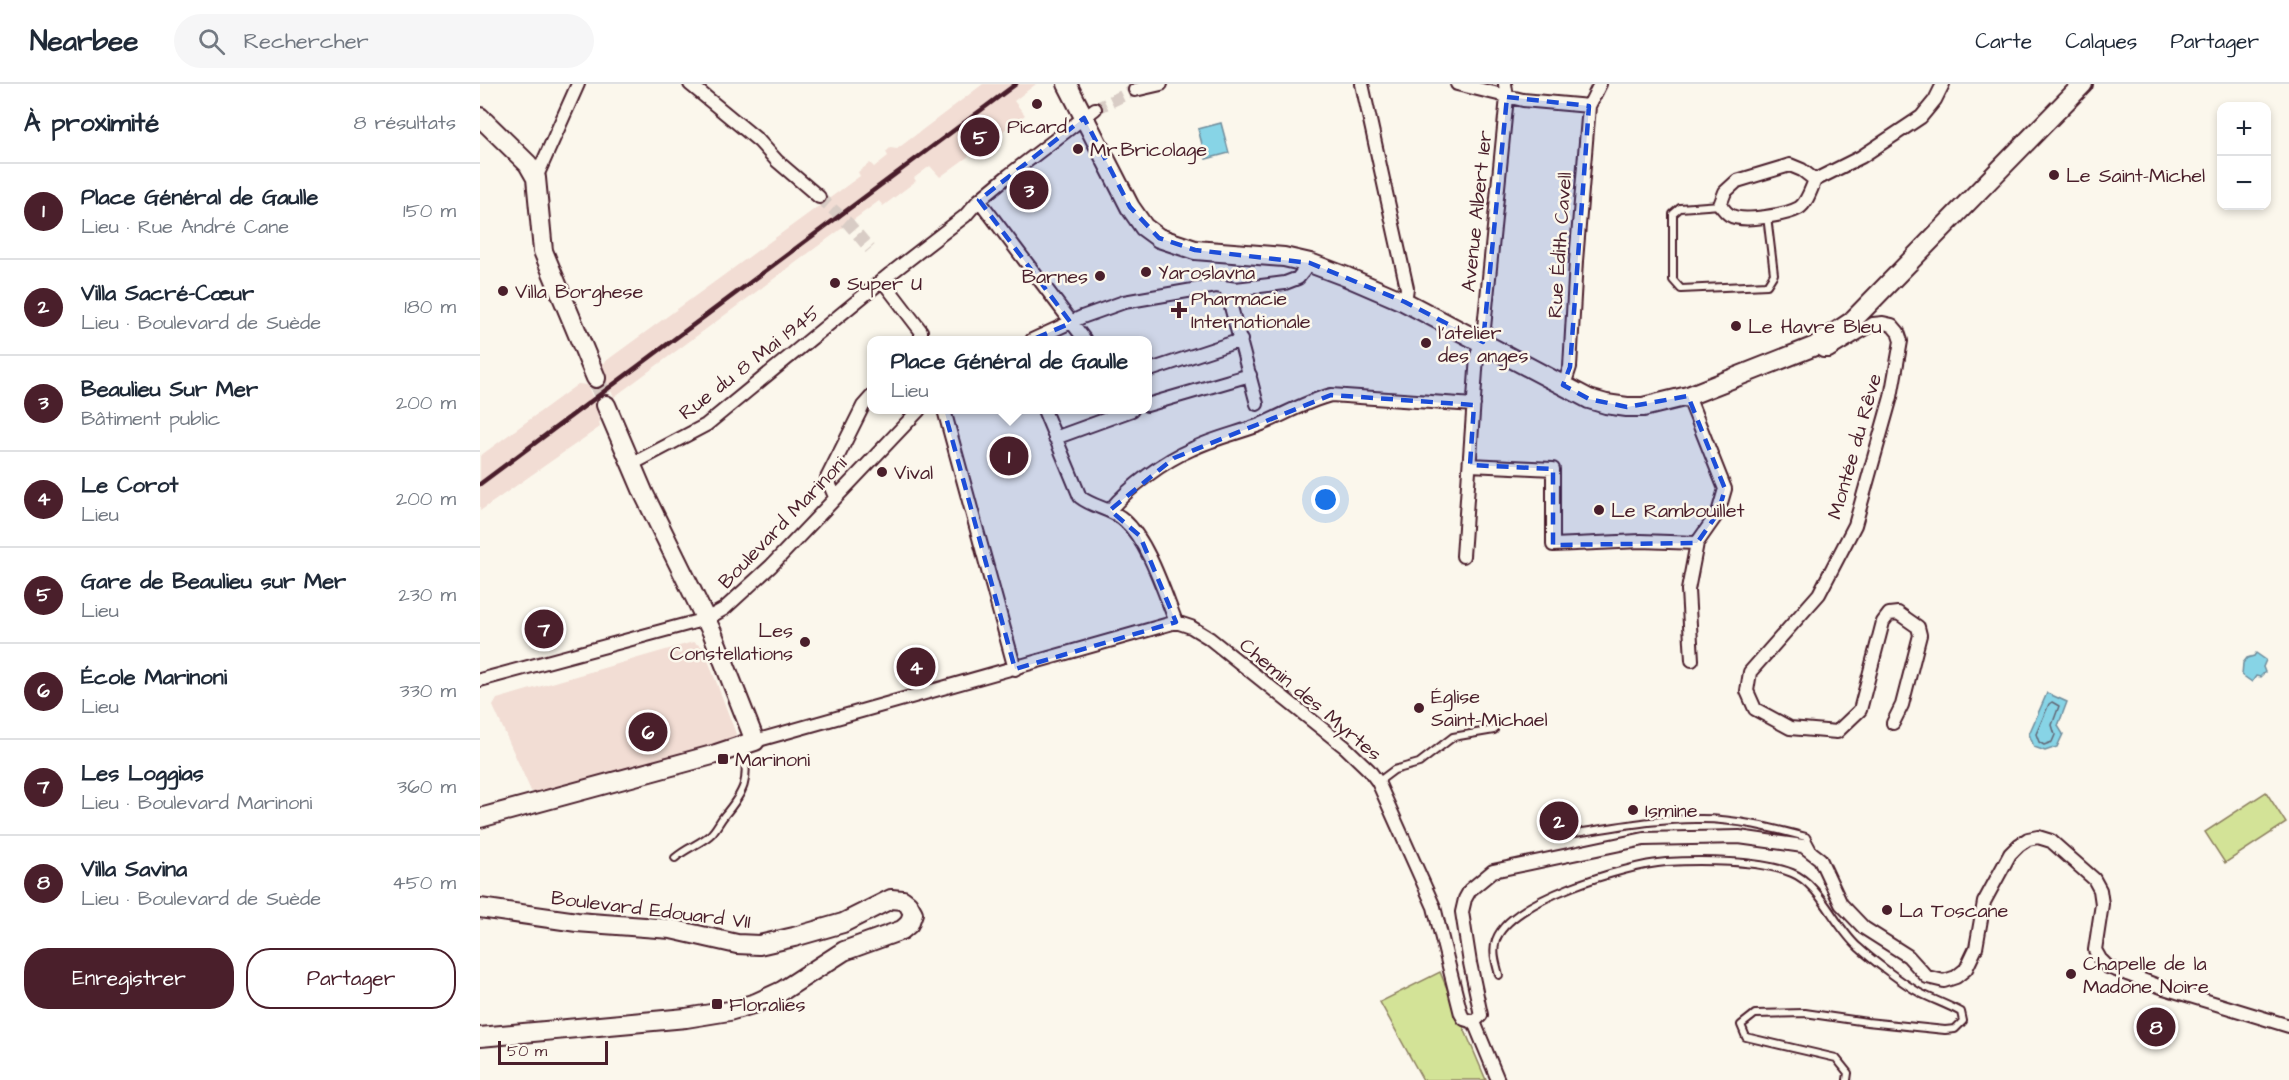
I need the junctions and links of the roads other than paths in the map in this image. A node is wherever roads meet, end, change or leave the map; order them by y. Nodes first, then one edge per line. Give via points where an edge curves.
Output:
1 (578, 84) edge
2 (690, 84) edge
3 (1067, 84) edge
4 (1161, 84) edge
5 (1362, 84) edge
6 (1457, 84) edge
7 (1600, 84) edge
8 (1943, 84) edge
9 (2083, 84) edge
10 (1136, 90) dead end
11 (1506, 90) edge
12 (1589, 106) junction
13 (1090, 114) junction
14 (480, 117) edge
15 (536, 178) junction
16 (1815, 180) junction
17 (819, 197) tunnel mouth
18 (979, 200) junction
19 (1720, 205) junction
20 (1767, 216) junction
21 (1310, 263) junction
22 (882, 280) junction
23 (1226, 288) junction
24 (1405, 302) junction
25 (1071, 322) junction
26 (921, 336) edge
27 (1041, 336) edge
28 (1082, 336) edge
29 (1241, 340) junction
30 (1481, 341) junction
31 (1815, 346) junction
32 (1152, 368) edge
33 (1250, 375) junction
34 (596, 378) tunnel mouth
35 (1564, 386) junction
36 (1688, 396) junction
37 (867, 402) edge
38 (1152, 404) edge
39 (1257, 404) dead end
40 (606, 405) tunnel mouth
41 (1474, 405) junction
42 (915, 414) edge
43 (945, 414) edge
44 (1046, 414) edge
45 (1121, 414) edge
46 (1055, 438) junction
47 (632, 464) junction
48 (1470, 465) junction
49 (835, 497) junction
50 (1110, 510) junction
51 (1697, 543) junction
52 (1462, 556) dead end
53 (706, 618) junction
54 (1176, 622) junction
55 (1692, 660) dead end
56 (1015, 669) junction
57 (480, 680) edge
58 (1893, 723) dead end
59 (1494, 730) dead end
60 (749, 743) junction
61 (1378, 782) junction
62 (480, 818) edge
63 (1554, 836) dead end
64 (1814, 852) junction
65 (675, 858) dead end
66 (480, 908) edge
67 (1499, 975) dead end
68 (1474, 1022) junction
69 (2289, 1026) edge
70 (480, 1037) edge
71 (1498, 1080) edge
72 (1847, 1080) edge

1 - 15 street
2 - 17 street
3 - 13 street
4 - 10 street
5 - 24 street via 1407,288
6 - 11 street
7 - 12 street
8 - 16 street via 1921,117 1861,157
9 - 31 street via 1851,322
11 - 12 street
11 - 30 street, Avenue Albert 1er
12 - 35 street, Rue Édith Cavell via 1570,367
13 - 18 street, Rue du 8 Mai 1945
13 - 21 street via 1130,207 1144,227 1159,238 1195,250 1259,254
14 - 15 street via 528,164
15 - 34 street via 543,251
16 - 19 street via 1790,165 1737,181 1725,192
16 - 20 street via 1799,208
18 - 22 street, Rue du 8 Mai 1945 via 965,216
18 - 25 street
19 - 20 street via 1730,215 1742,219
19 - 20 lane via 1680,208 1673,214 1673,280 1681,289 1767,285 1774,274
21 - 23 street via 1298,278 1285,283
21 - 24 street
22 - 26 street
22 - 47 street, Rue du 8 Mai 1945 via 706,425
23 - 25 street via 1216,286 1124,302
23 - 29 street
24 - 30 street
25 - 27 street
25 - 28 street
29 - 32 street
29 - 33 street
30 - 35 street
30 - 41 street, Avenue Albert 1er
31 - 36 street
31 - 58 street, Montée du Rêve via 1829,351 1873,324 1883,323 1892,326 1901,341 1891,397 1855,525 1819,594 1750,672 1747,691 1755,710 1790,728 1837,732 1860,710 1883,622 1889,614 1898,613 1910,619 1920,635 1902,705
33 - 38 street
33 - 39 street
35 - 36 street via 1589,399 1627,407
36 - 51 street via 1725,489 1718,513
37 - 49 street via 827,478
40 - 47 street
41 - 48 street, Avenue Albert 1er
41 - 50 street via 1331,395 1318,398 1174,458 1120,498
42 - 49 street, Boulevard Marinoni
43 - 56 street
44 - 46 street
45 - 46 street
46 - 50 street via 1080,497
47 - 53 street
48 - 51 street via 1553,469 1553,545
48 - 52 street, Avenue Albert 1er
49 - 53 street, Boulevard Marinoni via 771,566 724,609
50 - 54 street via 1140,536
51 - 55 street via 1688,590
53 - 57 street, Boulevard Marinoni
53 - 60 street
54 - 56 street
54 - 61 street, Chemin des Myrtes via 1209,639 1276,692 1358,759
56 - 60 street
59 - 61 lane via 1453,737 1419,763 1394,771
60 - 62 street
60 - 65 lane via 744,791 738,801 712,834
61 - 68 street, Chemin des Myrtes via 1434,907 1461,1014
63 - 64 lane via 1701,819 1769,827 1806,837
64 - 68 street via 1803,846 1739,837 1644,839 1493,871 1470,890 1462,912 1481,1015
64 - 69 street via 1841,904 1864,928 1908,956 1927,977 1944,981 1966,969 1976,948 1984,902 2010,854 2028,839 2051,840 2094,879 2100,890 2102,915 2095,950 2108,967
66 - 70 street, Boulevard Edouard VII via 577,922 671,929 759,945 843,923 891,899 903,900 913,913 902,930 852,947 782,991 729,1011
67 - 72 lane via 1494,952 1497,937 1514,917 1542,899 1604,876 1663,862 1774,867 1794,873 1810,885 1858,947 1919,993 1961,1012 1963,1021 1955,1029 1945,1030 1805,1013 1755,1014 1741,1025 1746,1037 1836,1058 1848,1073
68 - 71 street, Chemin des Myrtes

